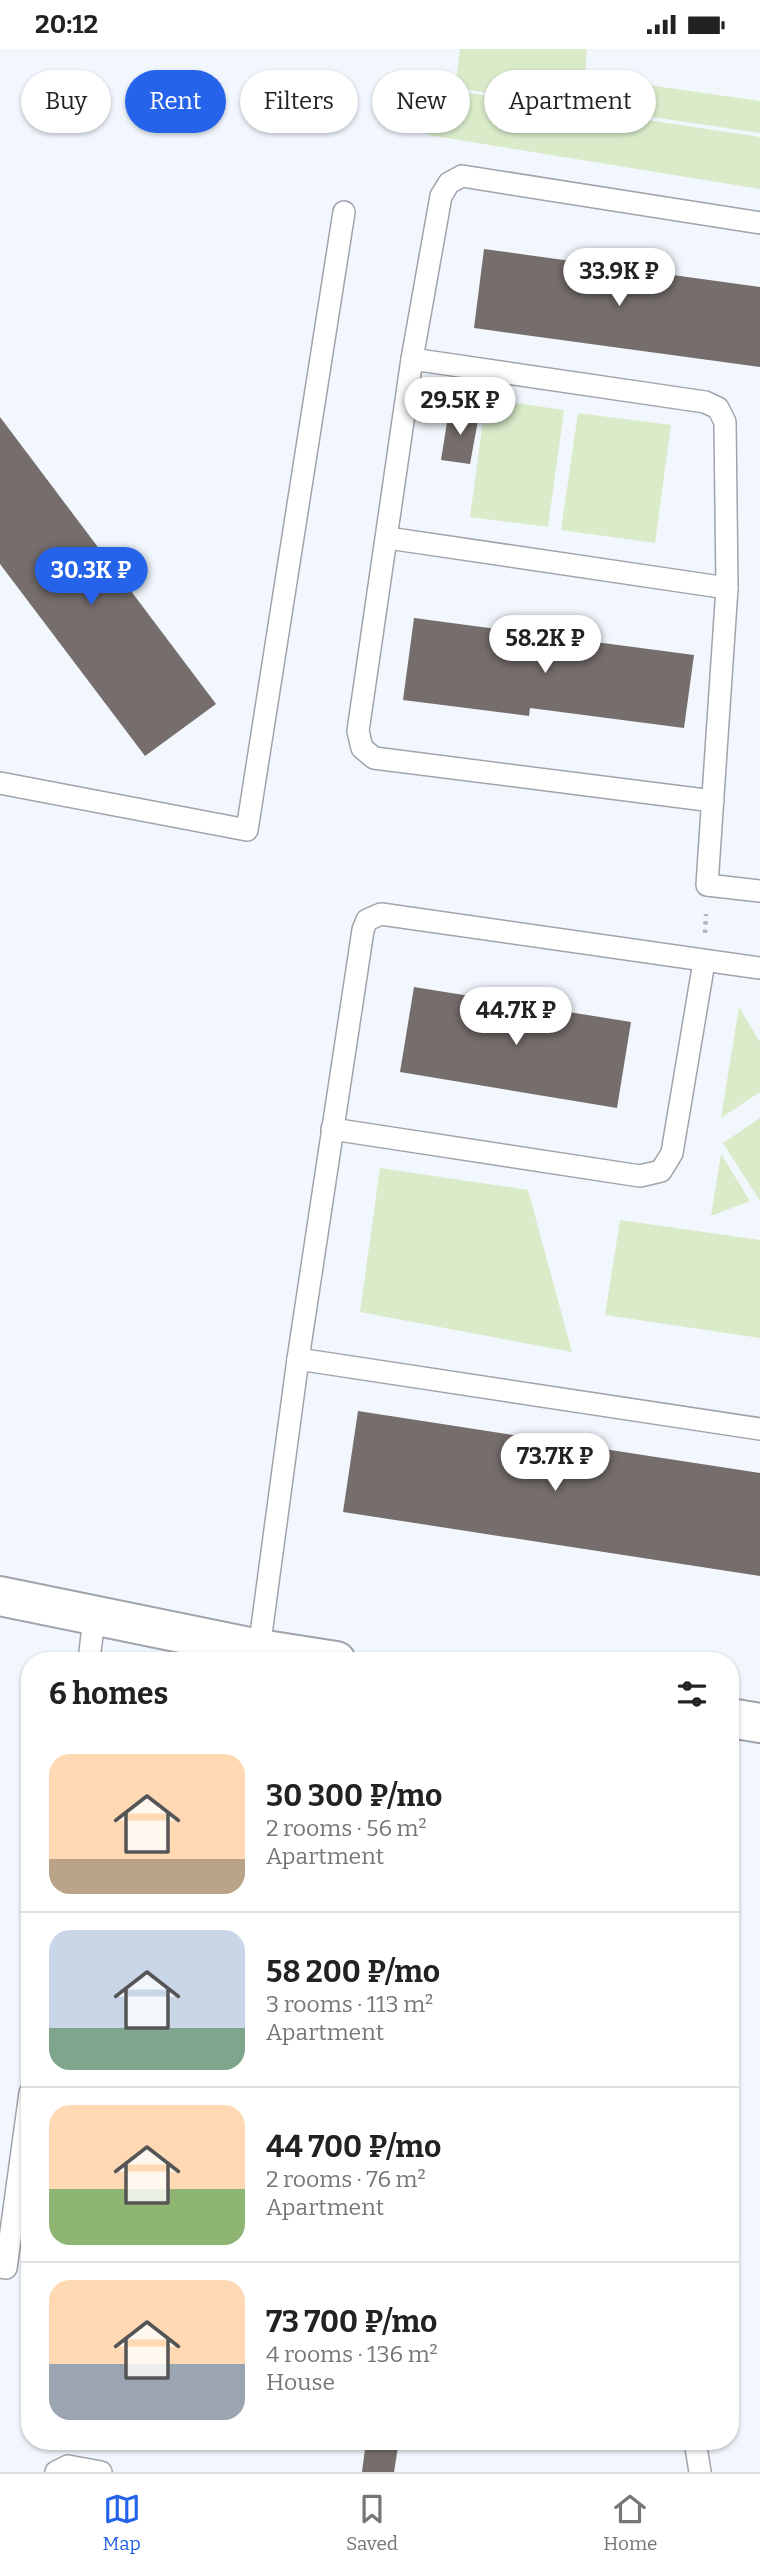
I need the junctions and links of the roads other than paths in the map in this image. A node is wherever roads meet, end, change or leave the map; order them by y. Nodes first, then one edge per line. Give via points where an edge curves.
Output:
1 (344, 212) dead end
2 (760, 223) edge
3 (412, 359) junction
4 (388, 538) junction
5 (727, 588) junction
6 (0, 783) edge
7 (713, 801) junction
8 (760, 891) edge
9 (704, 962) junction
10 (760, 968) edge
11 (332, 1129) junction
12 (298, 1359) junction
13 (760, 1429) edge
14 (0, 1596) edge
15 (94, 1617) junction
16 (259, 1649) junction
17 (90, 1652) edge
18 (278, 1652) edge
19 (739, 1720) edge
20 (760, 1723) edge
21 (21, 2159) edge
22 (0, 2267) edge
23 (696, 2450) edge
24 (56, 2472) edge
25 (101, 2472) edge
26 (700, 2472) edge

1 - 6 lane via 247,830
2 - 3 lane via 462,176 449,183 442,196
3 - 4 lane
3 - 5 lane via 705,402 718,408 725,422
4 - 5 lane
4 - 7 lane via 358,731 362,748 374,758
5 - 7 lane
7 - 8 lane via 707,885
9 - 10 lane
9 - 11 lane via 672,1153 661,1171 640,1175
9 - 11 lane via 381,914 367,919
11 - 12 lane
12 - 13 lane
12 - 16 lane
14 - 15 street
15 - 16 street
15 - 17 lane
16 - 18 street
19 - 20 street
21 - 22 lane via 6,2268
23 - 26 lane
24 - 25 lane via 68,2466

